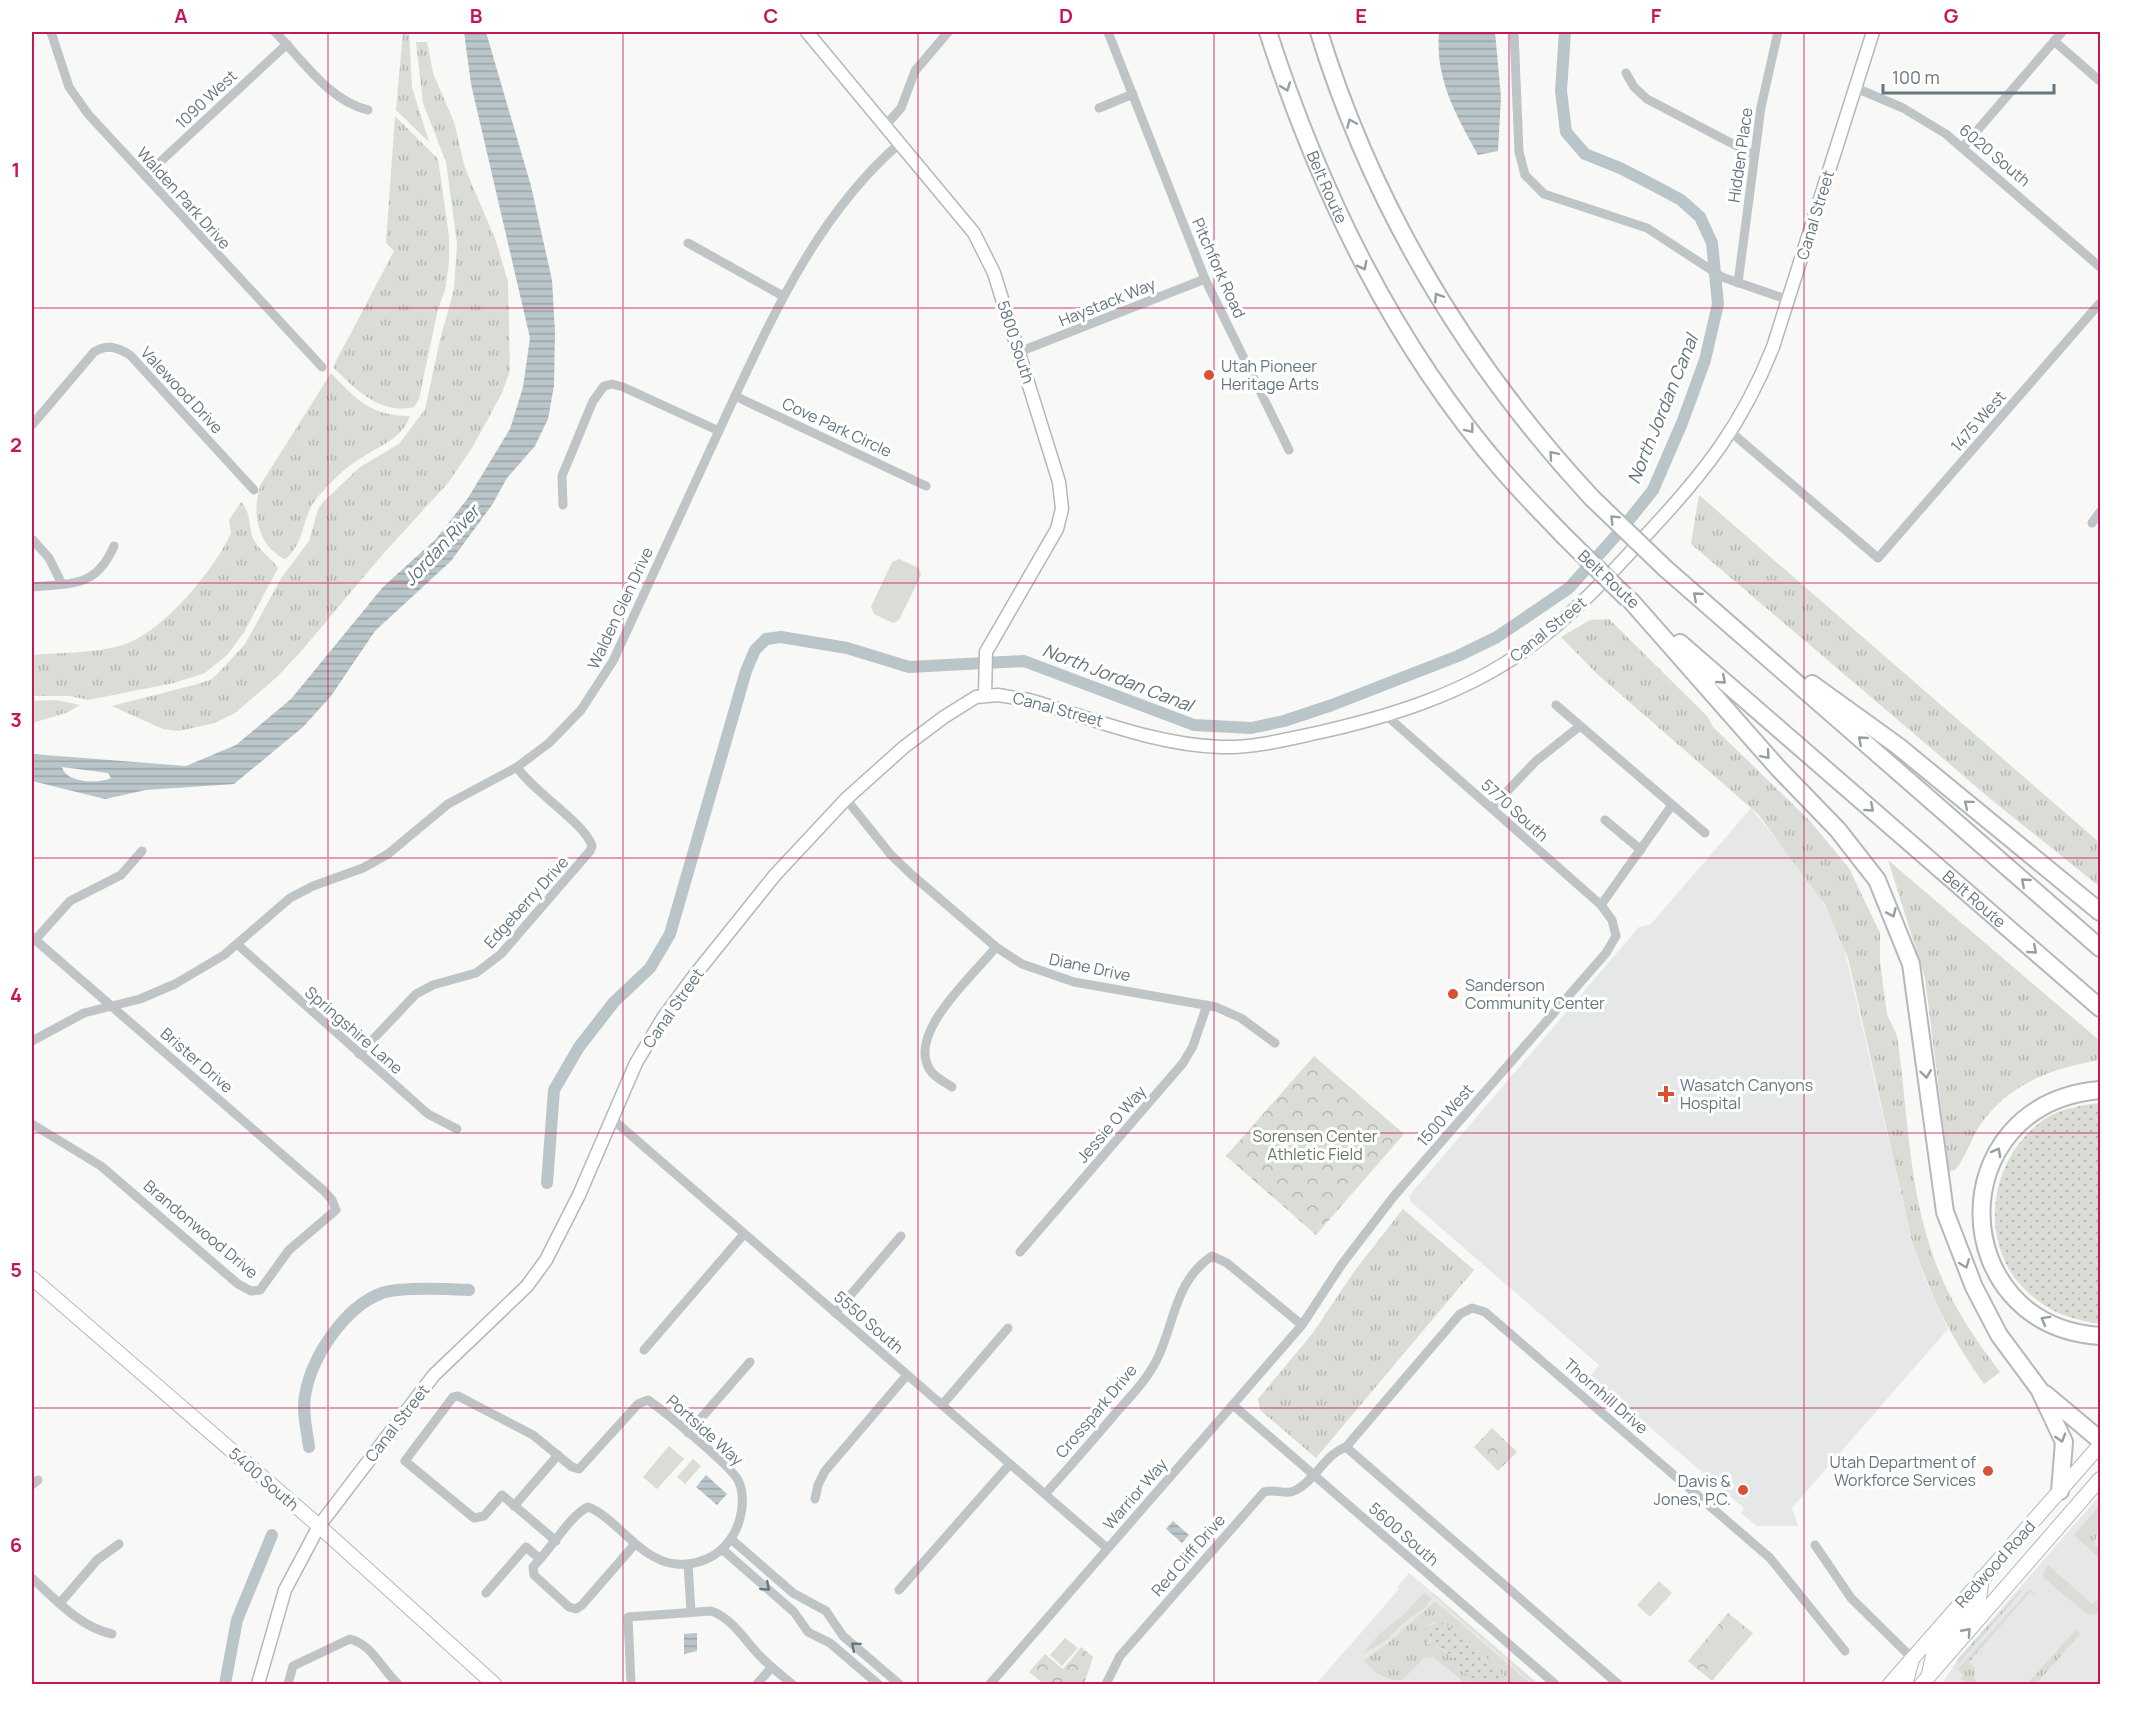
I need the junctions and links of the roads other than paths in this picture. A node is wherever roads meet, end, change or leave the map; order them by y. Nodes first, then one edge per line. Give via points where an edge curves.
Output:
1 (51, 32) edge
2 (275, 32) edge
3 (807, 32) edge
4 (948, 32) edge
5 (1108, 32) edge
6 (1268, 32) edge
7 (1319, 32) edge
8 (1514, 32) edge
9 (1778, 32) edge
10 (1873, 32) edge
11 (2062, 32) edge
12 (2054, 41) junction
13 (287, 44) junction
14 (1626, 73) dead end
15 (2100, 81) edge
16 (1856, 88) junction
17 (1133, 94) junction
18 (1099, 108) dead end
19 (368, 110) dead end
20 (885, 126) junction
21 (900, 143) junction
22 (1963, 147) junction
23 (1754, 155) junction
24 (145, 176) junction
25 (688, 243) dead end
26 (2100, 267) edge
27 (1205, 279) junction
28 (1738, 283) junction
29 (783, 296) junction
30 (1788, 300) junction
31 (2100, 303) edge
32 (1019, 352) junction
33 (322, 367) dead end
34 (735, 396) junction
35 (32, 425) edge
36 (719, 431) junction
37 (1732, 433) junction
38 (1289, 450) dead end
39 (926, 486) dead end
40 (254, 490) dead end
41 (563, 505) dead end
42 (2100, 513) edge
43 (2092, 523) dead end
44 (32, 539) edge
45 (114, 546) dead end
46 (62, 584) junction
47 (32, 587) edge
48 (1629, 600) junction
49 (1727, 623) junction
50 (985, 695) junction
51 (1556, 705) dead end
52 (1388, 717) junction
53 (1580, 726) junction
54 (516, 766) junction
55 (846, 800) junction
56 (1672, 805) junction
57 (1491, 808) junction
58 (1605, 820) dead end
59 (1705, 833) dead end
60 (1641, 850) junction
61 (142, 851) dead end
62 (1601, 905) junction
63 (2100, 912) edge
64 (1616, 930) joint
65 (33, 938) edge
66 (238, 945) junction
67 (996, 947) junction
68 (2100, 948) edge
69 (111, 1005) junction
70 (1207, 1005) junction
71 (2100, 1008) edge
72 (32, 1041) edge
73 (1275, 1043) dead end
74 (359, 1054) junction
75 (952, 1087) dead end
76 (2100, 1090) edge
77 (611, 1118) junction
78 (32, 1124) edge
79 (458, 1129) dead end
80 (336, 1210) joint
81 (744, 1234) junction
82 (901, 1236) dead end
83 (1020, 1252) dead end
84 (32, 1278) edge
85 (835, 1313) junction
86 (1302, 1325) junction
87 (1008, 1328) dead end
88 (2100, 1336) edge
89 (644, 1350) dead end
90 (750, 1362) dead end
91 (908, 1375) junction
92 (2039, 1389) junction
93 (942, 1405) junction
94 (1233, 1406) junction
95 (688, 1433) junction
96 (2100, 1440) edge
97 (2100, 1445) edge
98 (1346, 1447) junction
99 (558, 1455) junction
100 (1010, 1464) junction
101 (1313, 1475) junction
102 (2100, 1479) edge
103 (2060, 1491) junction
104 (1045, 1494) junction
105 (815, 1499) dead end
106 (513, 1506) junction
107 (319, 1526) junction
108 (556, 1541) junction
109 (119, 1544) dead end
110 (635, 1544) junction
111 (727, 1544) junction
112 (1815, 1545) dead end
113 (1107, 1548) junction
114 (540, 1559) junction
115 (688, 1564) junction
116 (1983, 1576) junction
117 (32, 1578) edge
118 (899, 1590) dead end
119 (486, 1593) dead end
120 (60, 1603) junction
121 (692, 1612) junction
122 (112, 1634) dead end
123 (1845, 1651) dead end
124 (1912, 1658) junction
125 (772, 1667) junction
126 (1925, 1681) edge
127 (258, 1684) edge
128 (288, 1684) edge
129 (398, 1684) edge
130 (494, 1684) edge
131 (631, 1684) edge
132 (757, 1684) edge
133 (792, 1684) edge
134 (878, 1684) edge
135 (899, 1684) edge
136 (990, 1684) edge
137 (1106, 1684) edge
138 (1555, 1684) edge
139 (1618, 1684) edge
140 (1890, 1684) edge
141 (1905, 1684) edge

1 - 24 street, Walden Park Drive via 75,98
2 - 13 street
3 - 20 street, 5800 South
4 - 20 street via 915,71 902,108
5 - 17 street, Pitchfork Road
6 -> 48 highway, Belt Route, bridge via 1307,144 1367,273 1407,341 1504,472
49 -> 7 highway, bridge via 1593,498 1516,410 1476,357 1433,289 1377,183 1344,107
8 - 28 street via 1519,152 1532,184 1556,199 1647,228 1722,278
9 - 23 street, Hidden Place
10 - 16 street, Canal Street
11 - 12 street
12 - 15 street
12 - 22 street
13 - 19 street via 339,98
13 - 24 street, 1090 West
14 - 23 street via 1647,99
16 - 22 street, 6020 South via 1911,112
16 - 30 street, Canal Street
17 - 18 street
17 - 27 street, Pitchfork Road
20 - 21 street, 5800 South
21 - 29 street, Walden Glen Drive via 881,160 828,225
21 - 32 street, 5800 South via 974,233 994,273
22 - 26 street, 6020 South
23 - 28 street, Hidden Place
24 - 33 street, Walden Park Drive
25 - 29 street
27 - 32 street, Haystack Way
27 - 38 street, Pitchfork Road
28 - 30 street
29 - 34 street, Walden Glen Drive
30 - 37 street, Canal Street via 1759,382
31 - 37 street, 1475 West via 1878,558
32 - 50 street, 5800 South via 1059,483 1062,509 1057,529 986,651
34 - 36 street, Walden Glen Drive
34 - 39 street, Cove Park Circle
35 - 40 street, Valewood Drive via 94,352 106,347 119,349 130,355
36 - 41 street via 620,386 604,386 595,398 562,476
36 - 54 street, Walden Glen Drive via 606,675 566,726
37 - 52 street, Canal Street via 1628,555 1546,634 1480,676
42 - 43 street
44 - 46 street via 49,558
45 - 46 street via 99,573 82,582
46 - 47 street
48 -> 71 highway, Belt Route
48 -> 92 highway via 1838,830 1877,880 1911,964 1945,1212 1974,1287 1999,1335
63 -> 49 highway via 1898,746
68 -> 49 highway
50 - 52 street, Canal Street via 1011,695 1151,736 1205,746 1261,744
50 - 55 street, Canal Street via 944,717 904,747
51 - 53 street
52 - 57 street, 5770 South
53 - 56 street
53 - 57 street via 1536,761
54 - 66 street, Walden Glen Drive via 448,804 400,846 375,862 290,898
54 - 74 street, Edgeberry Drive via 531,786 585,834 592,846 590,851 501,954 476,973 416,994
55 - 67 street, Diane Drive via 901,866
55 - 77 street, Canal Street via 775,875 688,984 649,1040
56 - 59 street
56 - 60 street
57 - 62 street, 5770 South
58 - 60 street
60 - 62 street
61 - 65 street via 121,875 70,901
62 - 64 street, 5770 South
64 - 86 street, 1500 West via 1606,953 1364,1233
65 - 69 street, Brister Drive
66 - 69 street, Walden Glen Drive via 158,993
66 - 74 street, Springshire Lane
67 - 70 street, Diane Drive via 1022,964 1055,977
67 - 75 street via 936,1019 926,1040 929,1068
69 - 72 street, Walden Glen Drive via 84,1013
69 - 80 street, Brister Drive via 324,1191
70 - 73 street, Diane Drive via 1241,1018
70 - 83 street, Jessie O Way via 1183,1063
74 - 79 street, Springshire Lane via 428,1114
88 -> 76 highway via 2057,1327 2018,1302 1992,1265 1984,1237 1982,1206 1992,1161 2020,1122 2063,1096
77 - 81 street, 5550 South
77 - 107 street, Canal Street via 546,1260 527,1286 434,1375
78 - 80 street, Brandonwood Drive via 101,1166 251,1291 260,1290 289,1250
81 - 85 street, 5550 South
81 - 89 street
82 - 85 street
84 - 107 main road, 5400 South
85 - 91 street, 5550 South
86 - 94 street, Warrior Way
86 - 104 street, Crosspark Drive via 1227,1263 1212,1256 1189,1278 1178,1296 1162,1348 1148,1375
87 - 93 street
90 - 95 street
91 - 93 street, 5550 South
91 - 105 street via 825,1471
92 - 96 highway
92 -> 103 highway via 2064,1442
93 - 100 street, 5550 South
94 - 101 street, 5600 South
94 - 113 street, Warrior Way
95 - 99 street, Portside Way via 645,1400 579,1469
95 - 111 street, Portside Way via 730,1469 739,1482 741,1515
97 - 103 main road, Redwood Road
98 - 101 street, Thornhill Drive via 1334,1451
98 - 123 street, Thornhill Drive via 1460,1314 1469,1309 1480,1310 1770,1558
98 - 139 street
99 - 106 street
99 - 106 street, Portside Way via 533,1435 458,1396 449,1401 405,1461 474,1518 484,1516 502,1496
100 - 104 street, 5550 South
100 - 118 street
101 - 137 street, Red Cliff Drive via 1294,1492 1264,1492 1120,1656
101 - 138 street, 5600 South
126 -> 102 main road, Redwood Road
103 - 116 main road, Redwood Road
104 - 113 street, 5550 South
106 - 108 street
107 - 127 street, Canal Street via 285,1590
107 - 130 main road, 5400 South
108 - 110 street via 588,1508
108 - 114 street
109 - 120 street via 97,1560
110 - 114 street via 576,1609 534,1575
110 - 115 street via 666,1562
111 - 115 street via 704,1560
111 -> 134 street via 794,1612 808,1632 830,1643
135 -> 111 street via 843,1636 826,1611 806,1602
112 - 124 street via 1851,1598
113 - 136 street, Warrior Way
114 - 119 street via 526,1547
115 - 121 street
116 - 124 main road, Redwood Road
116 - 126 main road via 1979,1599 1934,1651
117 - 120 street
120 - 122 street via 90,1627
121 - 125 street via 716,1613
121 - 131 street via 628,1617
124 - 140 main road, Redwood Road
124 - 141 main road
125 - 132 street
125 - 133 street
128 - 129 street via 293,1666 350,1639 366,1646

